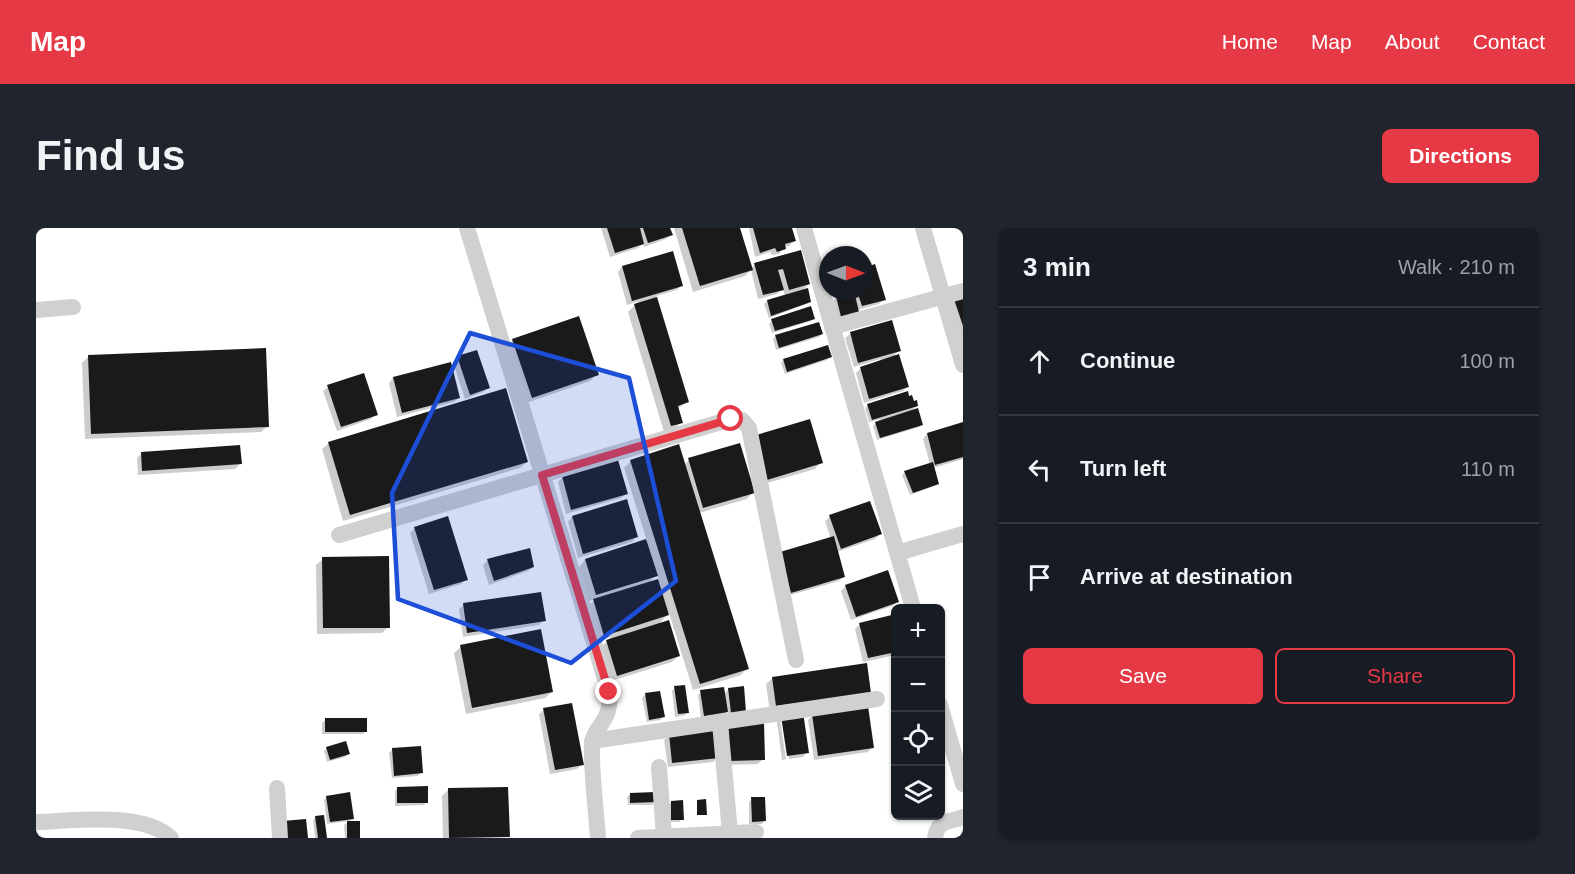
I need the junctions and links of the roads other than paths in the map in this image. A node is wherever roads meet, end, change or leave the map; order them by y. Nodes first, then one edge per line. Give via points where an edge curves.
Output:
1 (467, 228) edge
2 (804, 228) edge
3 (923, 228) edge
4 (963, 291) edge
5 (943, 297) junction
6 (73, 307) dead end
7 (36, 309) edge
8 (832, 327) junction
9 (963, 365) edge
10 (542, 475) junction
11 (963, 534) edge
12 (339, 535) dead end
13 (897, 553) junction
14 (912, 604) edge
15 (796, 660) dead end
16 (877, 699) dead end
17 (942, 712) edge
18 (720, 723) junction
19 (592, 741) junction
20 (659, 767) dead end
21 (963, 784) edge
22 (277, 788) dead end
23 (963, 817) edge
24 (36, 822) edge
25 (756, 832) dead end
26 (730, 833) junction
27 (664, 837) edge
28 (171, 838) edge
29 (280, 838) edge
30 (598, 838) edge
31 (638, 838) edge
32 (935, 838) edge

1 - 10 street
2 - 8 street
3 - 5 street
4 - 5 street
5 - 8 street
5 - 9 street
6 - 7 street
8 - 13 street
10 - 12 street
10 - 15 street via 731,419 742,420 749,428
10 - 19 street via 609,692 607,717
11 - 13 street
13 - 14 street
16 - 18 street
17 - 21 street
18 - 19 street
18 - 26 street
19 - 30 street
20 - 27 street
22 - 29 street
23 - 32 street via 943,823
24 - 28 street via 126,820 149,825
25 - 26 street
26 - 27 street
27 - 31 street

